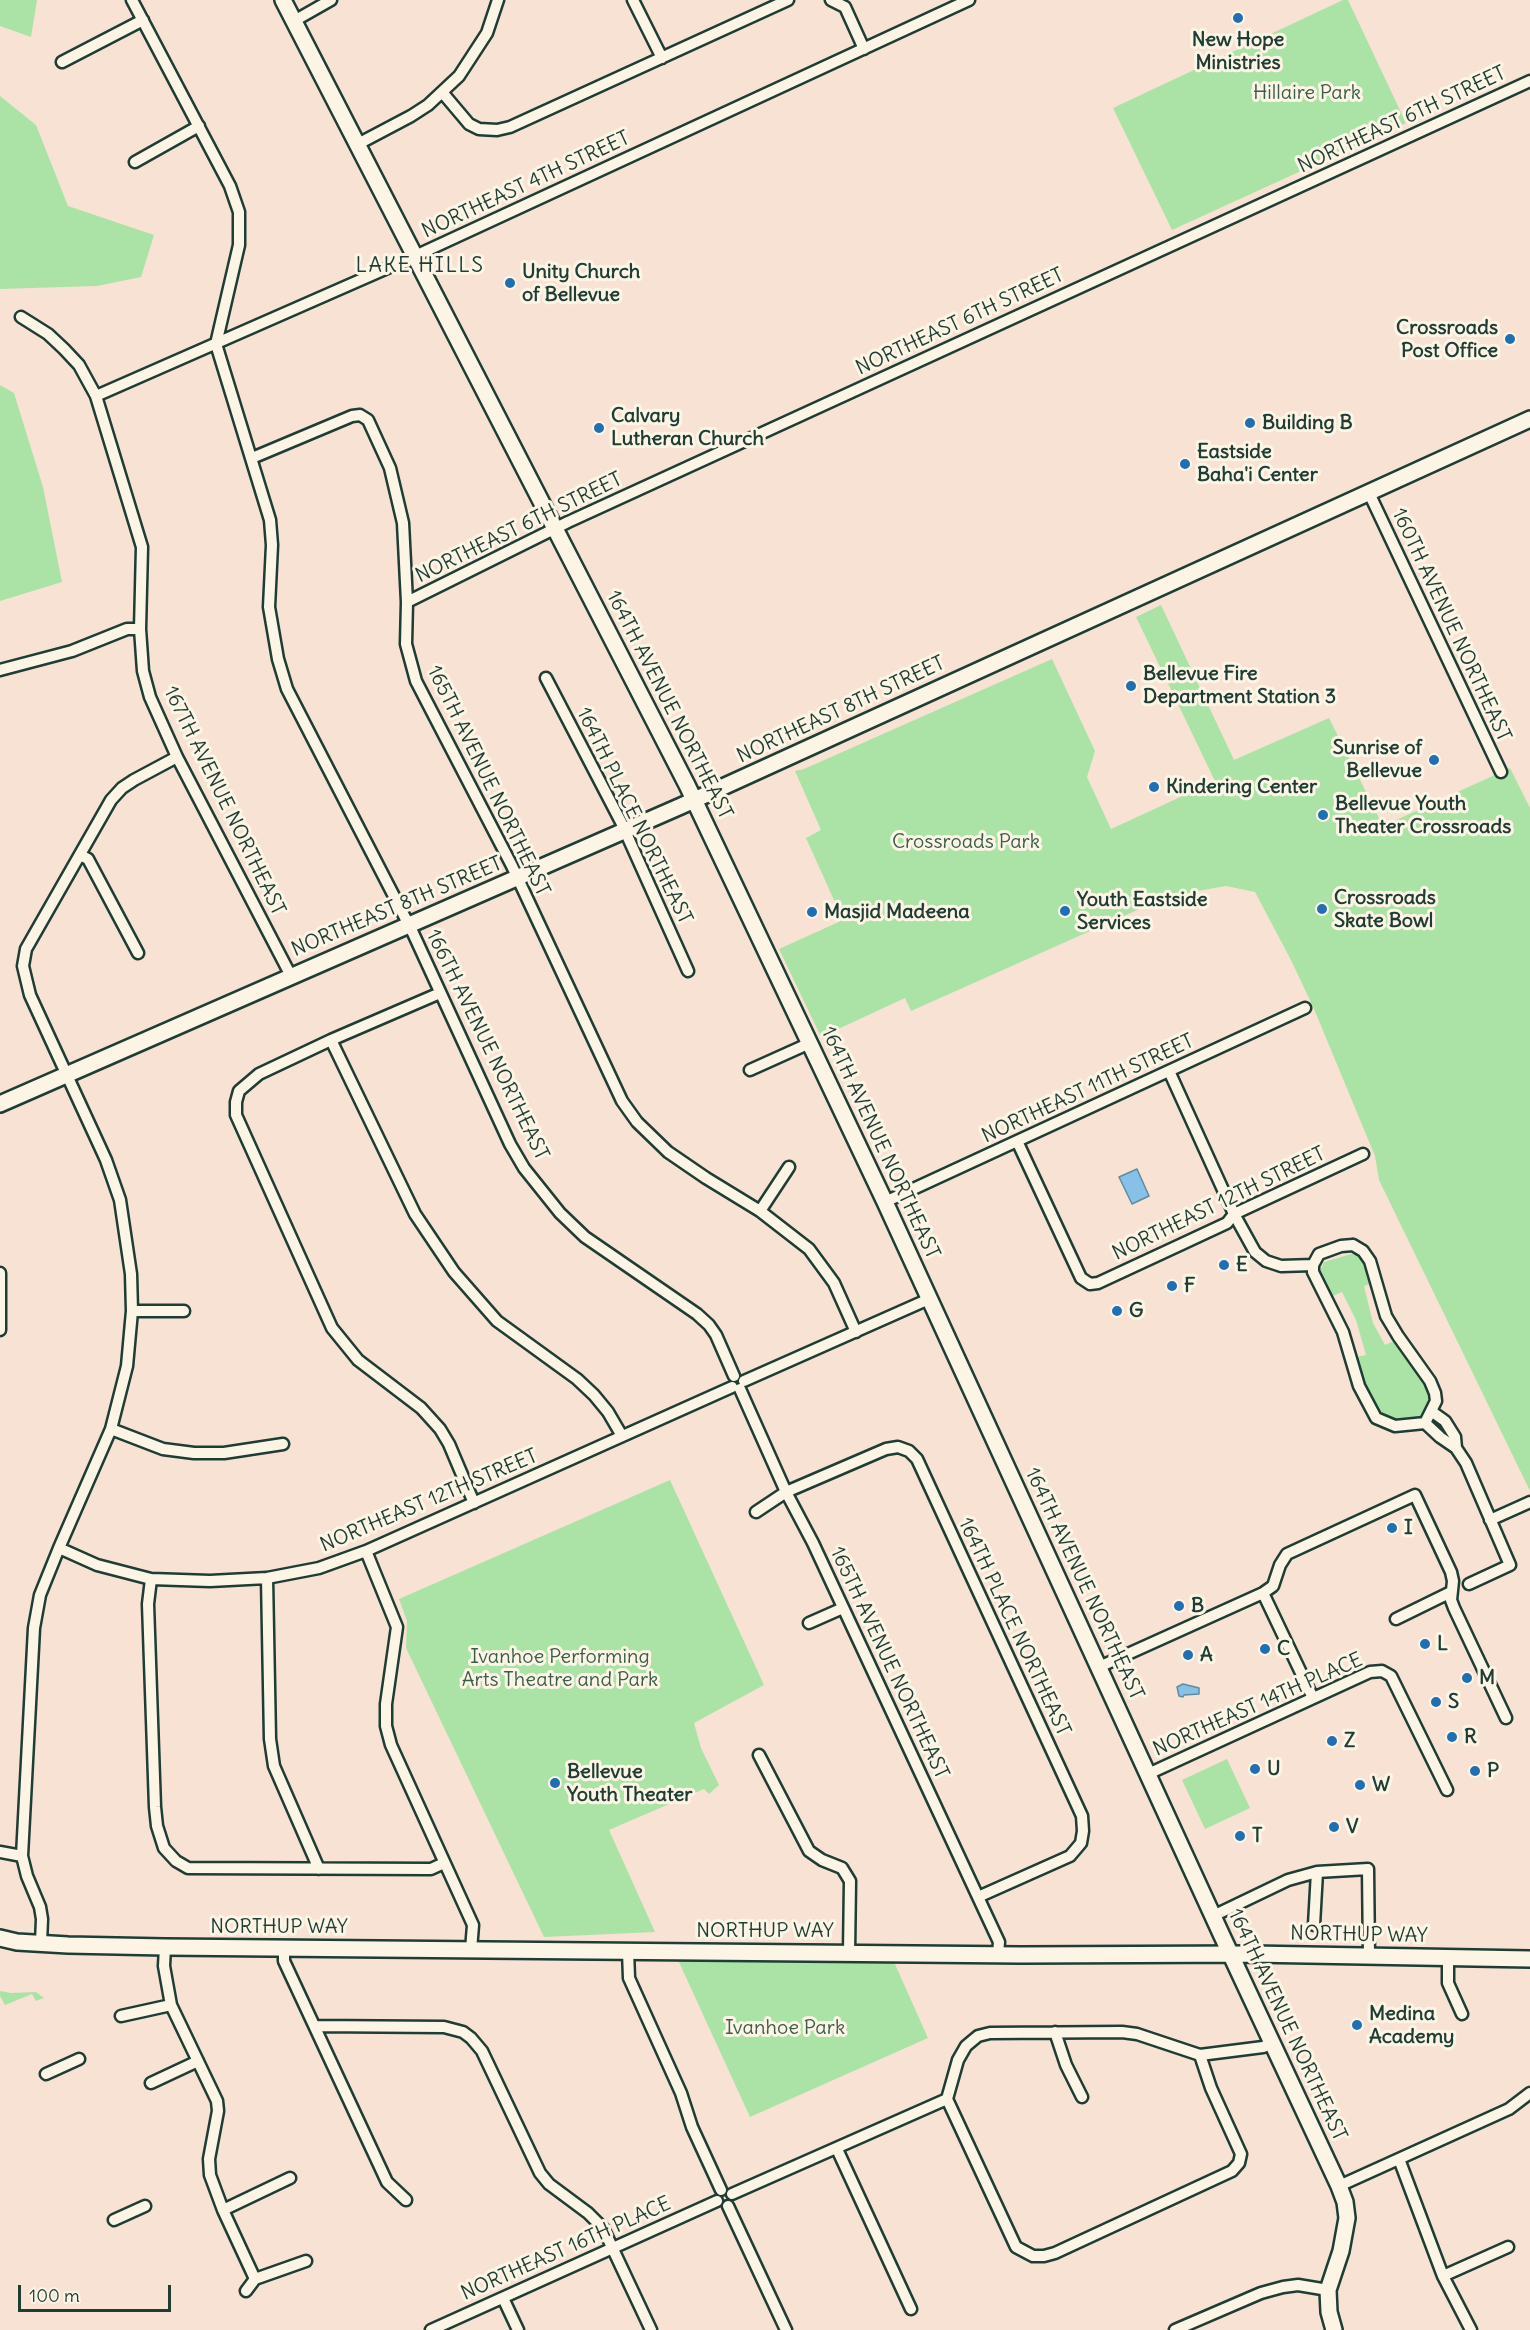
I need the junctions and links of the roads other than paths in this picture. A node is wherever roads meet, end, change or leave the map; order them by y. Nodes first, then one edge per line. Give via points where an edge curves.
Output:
1 (132, 0) edge
2 (284, 0) edge
3 (331, 0) edge
4 (498, 0) edge
5 (633, 0) edge
6 (788, 0) edge
7 (831, 0) edge
8 (969, 0) edge
9 (143, 20) junction
10 (294, 21) junction
11 (864, 49) junction
12 (662, 57) junction
13 (62, 62) dead end
14 (1530, 81) edge
15 (442, 92) junction
16 (199, 126) junction
17 (357, 144) junction
18 (135, 162) dead end
19 (415, 256) junction
20 (21, 317) dead end
21 (216, 344) junction
22 (96, 396) junction
23 (1530, 419) edge
24 (252, 458) junction
25 (1369, 493) junction
26 (555, 528) junction
27 (407, 602) junction
28 (140, 628) junction
29 (0, 670) edge
30 (546, 678) dead end
31 (177, 757) junction
32 (1501, 772) dead end
33 (694, 800) junction
34 (625, 831) junction
35 (80, 855) junction
36 (517, 878) junction
37 (409, 925) junction
38 (138, 953) dead end
39 (688, 971) dead end
40 (291, 976) junction
41 (440, 993) junction
42 (1305, 1008) dead end
43 (331, 1040) junction
44 (810, 1043) junction
45 (750, 1070) dead end
46 (1169, 1071) junction
47 (68, 1074) junction
48 (0, 1104) edge
49 (1017, 1141) junction
50 (1363, 1154) dead end
51 (789, 1167) dead end
52 (885, 1202) junction
53 (760, 1210) junction
54 (1234, 1214) junction
55 (1313, 1265) junction
56 (0, 1273) edge
57 (929, 1299) junction
58 (132, 1311) junction
59 (184, 1311) dead end
60 (0, 1330) edge
61 (856, 1332) junction
62 (737, 1383) junction
63 (1431, 1411) junction
64 (1425, 1423) junction
65 (111, 1429) junction
66 (622, 1436) junction
67 (283, 1444) dead end
68 (1456, 1448) junction
69 (786, 1492) junction
70 (1530, 1502) edge
71 (474, 1503) junction
72 (756, 1512) dead end
73 (1490, 1520) junction
74 (59, 1548) junction
75 (366, 1551) junction
76 (267, 1578) junction
77 (151, 1579) junction
78 (1469, 1584) dead end
79 (1451, 1592) junction
80 (1263, 1593) junction
81 (843, 1608) junction
82 (1396, 1619) dead end
83 (809, 1623) dead end
84 (1099, 1667) junction
85 (1313, 1698) junction
86 (1506, 1718) dead end
87 (759, 1755) dead end
88 (1148, 1774) junction
89 (1447, 1790) dead end
90 (0, 1852) edge
91 (22, 1856) junction
92 (444, 1863) junction
93 (319, 1869) junction
94 (1317, 1872) junction
95 (978, 1898) junction
96 (1213, 1916) junction
97 (1314, 1925) dead end
98 (0, 1938) edge
99 (41, 1943) junction
100 (165, 1947) junction
101 (284, 1948) junction
102 (471, 1950) junction
103 (628, 1951) junction
104 (849, 1953) junction
105 (998, 1954) junction
106 (1232, 1955) junction
107 (1369, 1955) junction
108 (1448, 1957) junction
109 (1530, 1959) edge
110 (171, 2005) junction
111 (1462, 2014) dead end
112 (121, 2016) dead end
113 (315, 2026) junction
114 (1055, 2032) junction
115 (1273, 2043) junction
116 (1200, 2055) junction
117 (79, 2059) dead end
118 (198, 2061) junction
119 (46, 2074) dead end
120 (151, 2083) dead end
121 (1530, 2093) edge
122 (1082, 2097) dead end
123 (947, 2099) junction
124 (837, 2149) junction
125 (1399, 2159) junction
126 (291, 2178) dead end
127 (1339, 2186) junction
128 (721, 2190) junction
129 (732, 2194) junction
130 (406, 2200) dead end
131 (717, 2201) junction
132 (145, 2206) dead end
133 (728, 2206) junction
134 (223, 2210) junction
135 (114, 2220) dead end
136 (1508, 2247) dead end
137 (612, 2248) junction
138 (306, 2261) dead end
139 (1443, 2276) junction
140 (255, 2279) junction
141 (1328, 2290) junction
142 (246, 2291) dead end
143 (503, 2298) junction
144 (911, 2309) dead end
145 (431, 2330) edge
146 (518, 2330) edge
147 (651, 2330) edge
148 (786, 2330) edge
149 (1174, 2330) edge
150 (1334, 2330) edge
151 (1472, 2330) edge

1 - 9 street
2 - 10 street, 164TH AVENUE NORTHEAST
3 - 10 street
4 - 15 street via 487,33 459,76
5 - 12 street
6 - 12 street
7 - 11 street via 845,7
8 - 11 street, NORTHEAST 4TH STREET
9 - 13 street
9 - 16 street
10 - 17 street, 164TH AVENUE NORTHEAST
11 - 19 street, NORTHEAST 4TH STREET
12 - 15 street via 497,130 469,124
14 - 26 street, NORTHEAST 6TH STREET
15 - 17 street via 411,117
16 - 18 street
16 - 21 street via 235,198 240,228
17 - 19 street, 164TH AVENUE NORTHEAST
19 - 21 street, NORTHEAST 4TH STREET
19 - 26 street, 164TH AVENUE NORTHEAST
20 - 22 street, 167TH AVENUE NORTHEAST via 64,349 79,365
21 - 22 street, NORTHEAST 4TH STREET
21 - 24 street, 166TH AVENUE NORTHEAST
22 - 28 street, 167TH AVENUE NORTHEAST via 141,547
23 - 25 street, NORTHEAST 8TH STREET
24 - 27 street, 165TH AVENUE NORTHEAST via 352,416 368,420 390,468 403,523
24 - 37 street, 166TH AVENUE NORTHEAST via 270,520 269,607 287,689
25 - 32 street, 160TH AVENUE NORTHEAST
25 - 33 street, NORTHEAST 8TH STREET
26 - 27 street, NORTHEAST 6TH STREET
26 - 33 street, 164TH AVENUE NORTHEAST
27 - 36 street, 165TH AVENUE NORTHEAST via 406,644 416,681
28 - 29 street
28 - 31 street, 167TH AVENUE NORTHEAST via 143,671 150,697
30 - 34 street, 164TH PLACE NORTHEAST
31 - 35 street via 122,788 98,820
31 - 40 street, 167TH AVENUE NORTHEAST
33 - 34 street, NORTHEAST 8TH STREET
33 - 44 street, 164TH AVENUE NORTHEAST
34 - 36 street, NORTHEAST 8TH STREET
34 - 39 street, 164TH PLACE NORTHEAST
35 - 38 street via 88,859
35 - 47 street via 26,949 23,966 30,995
36 - 37 street, NORTHEAST 8TH STREET
36 - 53 street, 165TH AVENUE NORTHEAST via 610,1078 637,1122 668,1152
37 - 40 street, NORTHEAST 8TH STREET
37 - 41 street, 166TH AVENUE NORTHEAST
40 - 47 street, NORTHEAST 8TH STREET
41 - 43 street
41 - 62 street, 166TH AVENUE NORTHEAST via 510,1143 539,1188 585,1238 709,1325
42 - 46 street, NORTHEAST 11TH STREET
43 - 66 street via 415,1214 440,1253 497,1321 594,1395
43 - 71 street via 259,1074 239,1091 236,1115 332,1328 364,1365 421,1408 440,1429
44 - 45 street
44 - 52 street, 164TH AVENUE NORTHEAST
46 - 49 street, NORTHEAST 11TH STREET
46 - 54 street
47 - 48 street, NORTHEAST 8TH STREET
47 - 58 street via 120,1200
49 - 52 street, NORTHEAST 11TH STREET
49 - 54 street, NORTHEAST 12TH STREET via 1081,1278 1090,1284 1227,1223
50 - 54 street, NORTHEAST 12TH STREET
51 - 53 street
52 - 57 street, 164TH AVENUE NORTHEAST
53 - 61 street via 802,1243 822,1265
54 - 55 street via 1255,1252 1266,1261 1294,1267
55 - 63 street via 1319,1254 1341,1246 1353,1245 1363,1251 1376,1277 1386,1316 1436,1393
55 - 64 street via 1343,1332 1359,1386 1376,1418 1395,1426
56 - 60 street
57 - 61 street, NORTHEAST 12TH STREET
57 - 84 street, 164TH AVENUE NORTHEAST
58 - 59 street
58 - 65 street via 127,1366
61 - 62 street, NORTHEAST 12TH STREET
62 - 66 street, NORTHEAST 12TH STREET
62 - 69 street, 165TH AVENUE NORTHEAST
63 - 64 street
63 - 68 street via 1445,1421 1455,1437
64 - 68 street
65 - 67 street via 163,1449 194,1453 224,1454
65 - 74 street
66 - 71 street, NORTHEAST 12TH STREET
68 - 73 street
69 - 72 street
69 - 81 street, 165TH AVENUE NORTHEAST
69 - 95 street, 164TH PLACE NORTHEAST via 876,1452 898,1448 917,1459 1082,1816 1081,1843 1070,1856
70 - 73 street
71 - 75 street, NORTHEAST 12TH STREET
73 - 78 street via 1510,1565
74 - 77 street, NORTHEAST 12TH STREET via 98,1565
74 - 91 street via 40,1595 34,1628
75 - 76 street, NORTHEAST 12TH STREET via 319,1568
75 - 92 street via 397,1627 386,1726
76 - 77 street, NORTHEAST 12TH STREET
76 - 93 street via 274,1766
77 - 93 street via 148,1604 155,1807 164,1848 188,1869
79 - 80 street via 1451,1572 1415,1495 1287,1554 1273,1586
79 - 82 street
79 - 86 street via 1454,1608
80 - 84 street
80 - 85 street
81 - 83 street
81 - 95 street, 165TH AVENUE NORTHEAST
84 - 88 street, 164TH AVENUE NORTHEAST
85 - 88 street, NORTHEAST 14TH PLACE
85 - 89 street, NORTHEAST 14TH PLACE via 1370,1672 1382,1671 1391,1676
87 - 104 street via 809,1851 842,1868 850,1881
88 - 96 street, 164TH AVENUE NORTHEAST
90 - 91 street
91 - 99 street via 40,1907
92 - 93 street via 431,1869
92 - 102 street via 473,1925
94 - 96 street via 1288,1880
94 - 97 street
94 - 107 street via 1368,1869
95 - 105 street, 165TH AVENUE NORTHEAST via 999,1942
96 - 106 street, 164TH AVENUE NORTHEAST
98 - 99 street, NORTHUP WAY
99 - 100 street, NORTHUP WAY
100 - 101 street, NORTHUP WAY
100 - 110 street
101 - 102 street, NORTHUP WAY
101 - 113 street via 284,1961
102 - 103 street, NORTHUP WAY
103 - 104 street, NORTHUP WAY
103 - 128 street via 629,1978
104 - 105 street, NORTHUP WAY
105 - 106 street, NORTHUP WAY
106 - 107 street, NORTHUP WAY
106 - 115 street, 164TH AVENUE NORTHEAST
107 - 108 street, NORTHUP WAY
108 - 109 street, NORTHUP WAY
108 - 111 street via 1449,1983
110 - 112 street
110 - 118 street
113 - 130 street via 387,2182
113 - 137 street via 444,2026 463,2032 482,2051 540,2173 603,2228
114 - 116 street via 1137,2034
114 - 122 street
114 - 123 street via 978,2036 958,2060
115 - 116 street
115 - 127 street, 164TH AVENUE NORTHEAST
116 - 123 street via 1241,2154 1239,2163 1232,2171 1055,2253 1033,2256 1016,2247
117 - 119 street
118 - 120 street
118 - 134 street via 217,2101 209,2159 210,2175
121 - 125 street via 1509,2109
123 - 124 street
124 - 129 street
124 - 144 street
125 - 127 street
125 - 139 street
126 - 134 street
127 - 141 street, 164TH AVENUE NORTHEAST via 1347,2224
128 - 129 street
128 - 131 street
129 - 133 street
131 - 133 street
131 - 137 street, NORTHEAST 16TH PLACE
132 - 135 street
133 - 148 street
134 - 140 street
136 - 139 street
137 - 143 street, NORTHEAST 16TH PLACE
137 - 147 street
138 - 140 street
139 - 151 street
140 - 142 street
141 - 149 street via 1283,2287
141 - 150 street, 164TH AVENUE NORTHEAST
143 - 145 street, NORTHEAST 16TH PLACE
143 - 146 street

